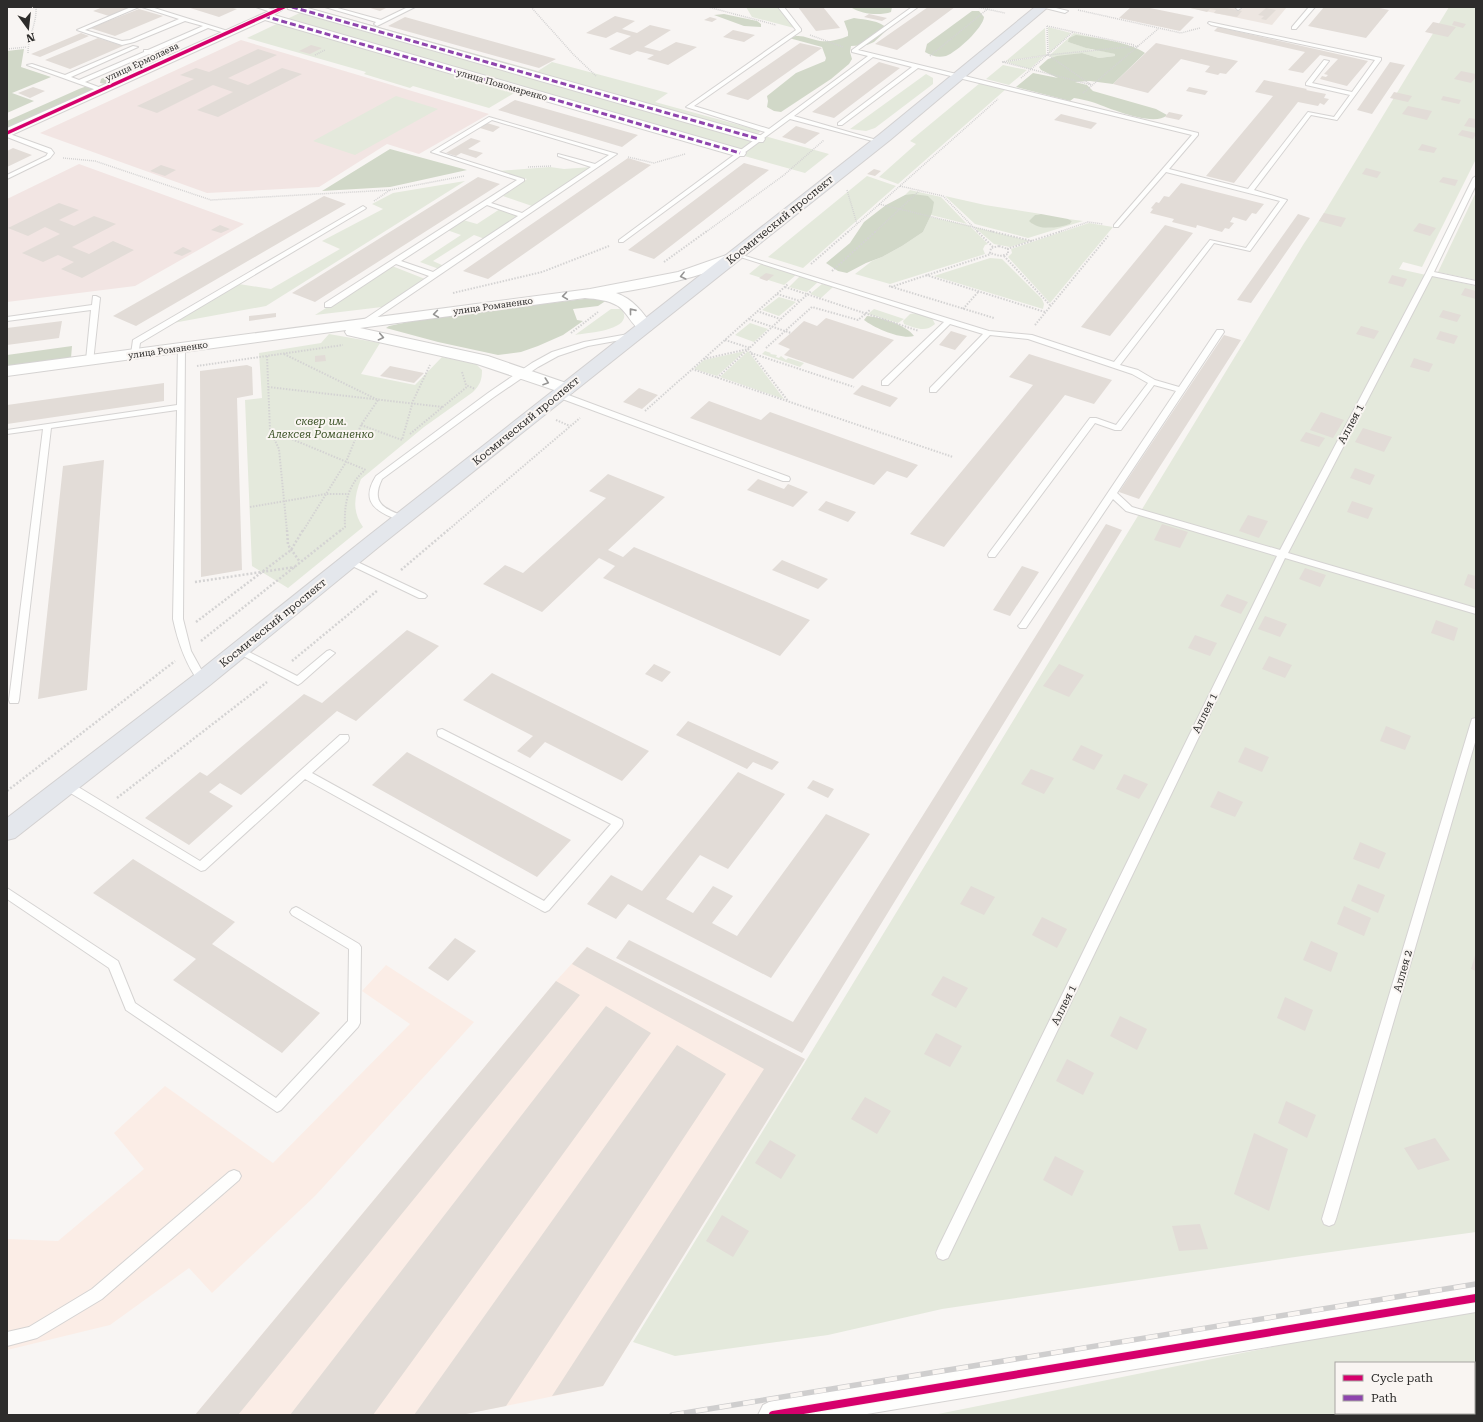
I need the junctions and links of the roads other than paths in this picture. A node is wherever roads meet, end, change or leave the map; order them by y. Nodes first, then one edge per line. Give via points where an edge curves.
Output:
1 (136, 7) edge
2 (146, 7) edge
3 (292, 7) edge
4 (328, 7) edge
5 (412, 7) edge
6 (781, 7) edge
7 (915, 7) edge
8 (1043, 7) edge
9 (1312, 7) edge
10 (270, 10) edge
11 (1065, 11) dead end
12 (184, 19) junction
13 (381, 22) junction
14 (1212, 23) road end
15 (208, 26) junction
16 (368, 28) junction
17 (1294, 28) dead end
18 (228, 32) junction
19 (132, 41) junction
20 (135, 47) junction
21 (149, 52) junction
22 (873, 56) junction
23 (170, 59) junction
24 (1326, 61) dead end
25 (30, 65) road end
26 (917, 66) junction
27 (959, 76) junction
28 (66, 77) junction
29 (80, 82) junction
30 (102, 90) junction
31 (1353, 94) junction
32 (789, 117) junction
33 (840, 124) dead end
34 (770, 131) junction
35 (7, 134) edge
36 (759, 139) junction
37 (878, 142) junction
38 (740, 153) junction
39 (560, 155) dead end
40 (596, 166) junction
41 (1166, 170) junction
42 (7, 177) edge
43 (1476, 178) edge
44 (1250, 191) junction
45 (486, 203) junction
46 (363, 208) road end
47 (523, 215) junction
48 (1116, 226) road end
49 (620, 241) road end
50 (734, 256) junction
51 (396, 262) junction
52 (1430, 273) junction
53 (434, 275) junction
54 (1476, 283) edge
55 (585, 293) junction
56 (96, 298) dead end
57 (328, 305) dead end
58 (95, 307) junction
59 (7, 319) edge
60 (949, 321) junction
61 (360, 325) junction
62 (328, 328) junction
63 (640, 331) junction
64 (1220, 332) dead end
65 (988, 333) junction
66 (181, 348) junction
67 (135, 354) junction
68 (90, 360) junction
69 (1115, 366) junction
70 (7, 371) edge
71 (522, 374) junction
72 (1152, 382) junction
73 (885, 383) dead end
74 (933, 390) dead end
75 (1180, 390) junction
76 (563, 392) junction
77 (181, 407) junction
78 (47, 427) junction
79 (7, 432) edge
80 (786, 479) dead end
81 (1112, 493) junction
82 (403, 519) junction
83 (992, 555) dead end
84 (1282, 555) junction
85 (349, 562) junction
86 (422, 596) dead end
87 (1476, 611) edge
88 (1023, 626) dead end
89 (239, 650) junction
90 (330, 654) dead end
91 (202, 680) junction
92 (14, 700) dead end
93 (1476, 722) edge
94 (442, 733) dead end
95 (344, 738) dead end
96 (304, 774) junction
97 (66, 785) junction
98 (7, 831) edge
99 (7, 893) edge
100 (296, 912) dead end
101 (234, 1176) dead end
102 (1329, 1219) dead end
103 (944, 1253) dead end
104 (1476, 1298) edge
105 (7, 1339) edge
106 (773, 1415) edge

1 - 19 lane via 80,30 122,43
2 - 12 lane
3 - 16 street, улица Пономаренко
4 - 13 lane
5 - 13 lane
6 - 34 lane via 799,30 689,107
7 - 22 lane via 854,51
8 - 11 lane
8 - 27 main road, Космический проспект
9 - 17 lane
10 - 18 street, улица Ермолаева
10 - 38 street, улица Пономаренко
12 - 15 lane
12 - 19 lane
13 - 16 lane
14 - 31 lane via 1379,59
15 - 18 lane
15 - 21 lane
16 - 36 street, улица Пономаренко
18 - 23 street, улица Ермолаева
19 - 20 lane via 136,43 131,46
20 - 21 lane
20 - 28 lane
21 - 23 lane
21 - 29 lane
22 - 26 lane
22 - 32 lane
23 - 30 street, улица Ермолаева
24 - 31 lane via 1308,84
25 - 28 lane
26 - 27 lane
26 - 33 lane
27 - 37 main road, Космический проспект
27 - 41 lane via 1196,134
28 - 29 lane
29 - 30 lane
30 - 35 street, улица Ермолаева
31 - 44 lane via 1335,119 1310,113
32 - 34 lane
32 - 37 lane
34 - 36 lane
35 - 42 lane via 51,153 48,157
36 - 38 lane
37 - 50 main road, Космический проспект
38 - 49 lane
39 - 40 lane
40 - 45 lane via 614,154 492,118 434,152 522,180
40 - 47 lane
41 - 44 lane
41 - 48 lane
43 - 52 lane, Аллея 1
44 - 69 lane via 1284,200 1248,250 1212,241
45 - 47 lane
45 - 51 lane
46 - 67 lane via 136,342
47 - 53 lane
50 -> 55 main road via 711,268 683,277
50 - 60 lane
50 - 63 main road, Космический проспект
51 - 53 lane
51 - 57 lane
52 - 54 lane
52 - 84 lane, Аллея 1
53 - 61 lane
55 -> 61 main road, улица Романенко
63 -> 55 main road, улица Романенко via 630,307 601,294
56 - 58 lane
58 - 59 lane
58 - 68 lane
60 - 65 lane
60 - 73 lane
61 - 62 main road, улица Романенко
62 - 66 main road, улица Романенко
62 -> 71 main road, улица Романенко via 466,356
63 - 71 lane via 555,354
63 - 76 main road, Космический проспект
64 - 75 lane
65 - 69 lane via 1024,336
65 - 74 lane
66 - 67 main road, улица Романенко
66 - 77 lane
67 - 68 main road, улица Романенко
68 - 70 main road, улица Романенко
69 - 72 lane via 1135,372
71 -> 76 main road, улица Романенко
71 - 82 lane via 379,478 374,486 376,503 382,511
72 - 75 lane
72 - 83 lane via 1118,428 1093,420
75 - 81 lane
76 - 80 lane via 593,407
76 - 82 main road, Космический проспект
77 - 78 lane
77 - 91 lane via 178,618 186,652 193,669
78 - 79 lane
78 - 92 lane
81 - 84 lane via 1129,509
81 - 88 lane
82 - 85 main road, Космический проспект
84 - 87 lane
84 - 103 lane, Аллея 1
85 - 86 lane
85 - 89 main road, Космический проспект
89 - 90 lane via 298,681
89 - 91 main road, Космический проспект
91 - 97 main road, Космический проспект
93 - 102 lane, Аллея 2
94 - 96 lane via 618,823 545,907
95 - 96 lane
96 - 97 lane via 201,867
97 - 98 main road, Космический проспект
99 - 100 lane via 114,965 130,1006 277,1106 354,1023 355,947
101 - 105 lane via 97,1294 32,1333
104 - 106 street

